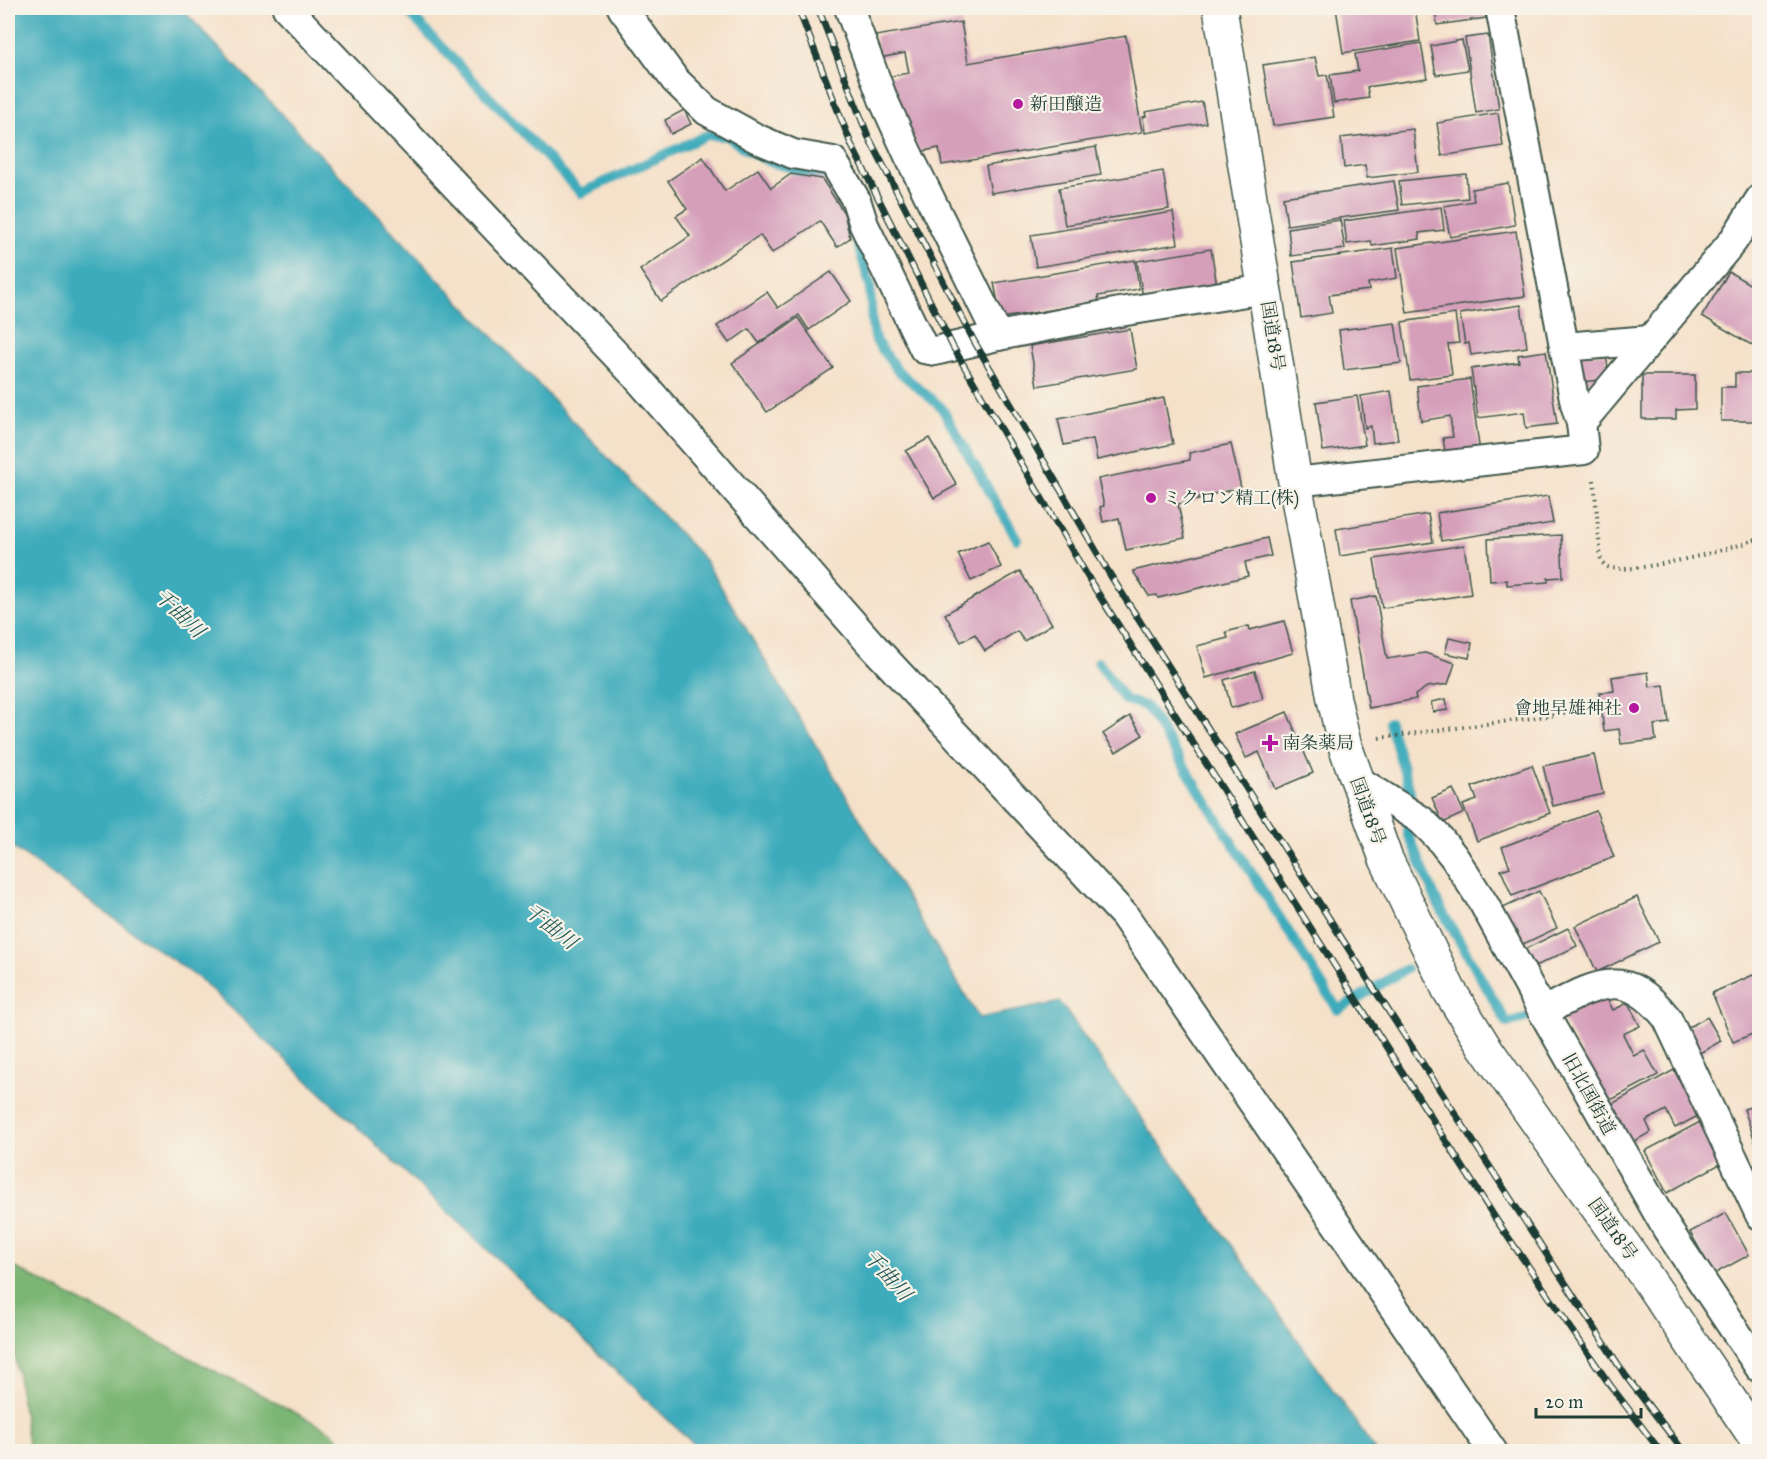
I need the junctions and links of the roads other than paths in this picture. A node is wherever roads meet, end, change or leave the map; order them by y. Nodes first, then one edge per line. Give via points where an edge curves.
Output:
1 (287, 8) edge
2 (622, 8) edge
3 (849, 8) edge
4 (1220, 8) edge
5 (1500, 8) edge
6 (1760, 199) edge
7 (1266, 289) junction
8 (998, 336) junction
9 (1650, 340) junction
10 (1564, 347) junction
11 (1582, 437) junction
12 (1295, 482) junction
13 (1356, 779) junction
14 (1543, 1012) junction
15 (1760, 1215) edge
16 (1760, 1368) edge
17 (1760, 1374) edge
18 (1728, 1398) junction
19 (1760, 1444) edge
20 (1493, 1452) edge

1 - 20 street via 635,375 870,643 1124,915
2 - 8 street via 675,80 707,111 793,154 834,161 856,200 864,225 924,349 935,351
3 - 8 street via 883,99
4 - 7 highway, 国道18号
5 - 10 street
6 - 9 street via 1733,241
7 - 8 street
7 - 12 highway, 国道18号
9 - 10 street
9 - 11 street
10 - 11 street
11 - 12 street
12 - 13 highway, 国道18号 via 1334,699
13 - 14 street, 旧北国街道 via 1439,838 1484,904
13 - 18 highway, 国道18号 via 1386,859 1449,990
14 - 15 street via 1589,988 1610,984 1626,985 1654,1001 1667,1018
14 - 16 street, 旧北国街道 via 1667,1229
17 - 18 street
18 - 19 highway, 国道18号

